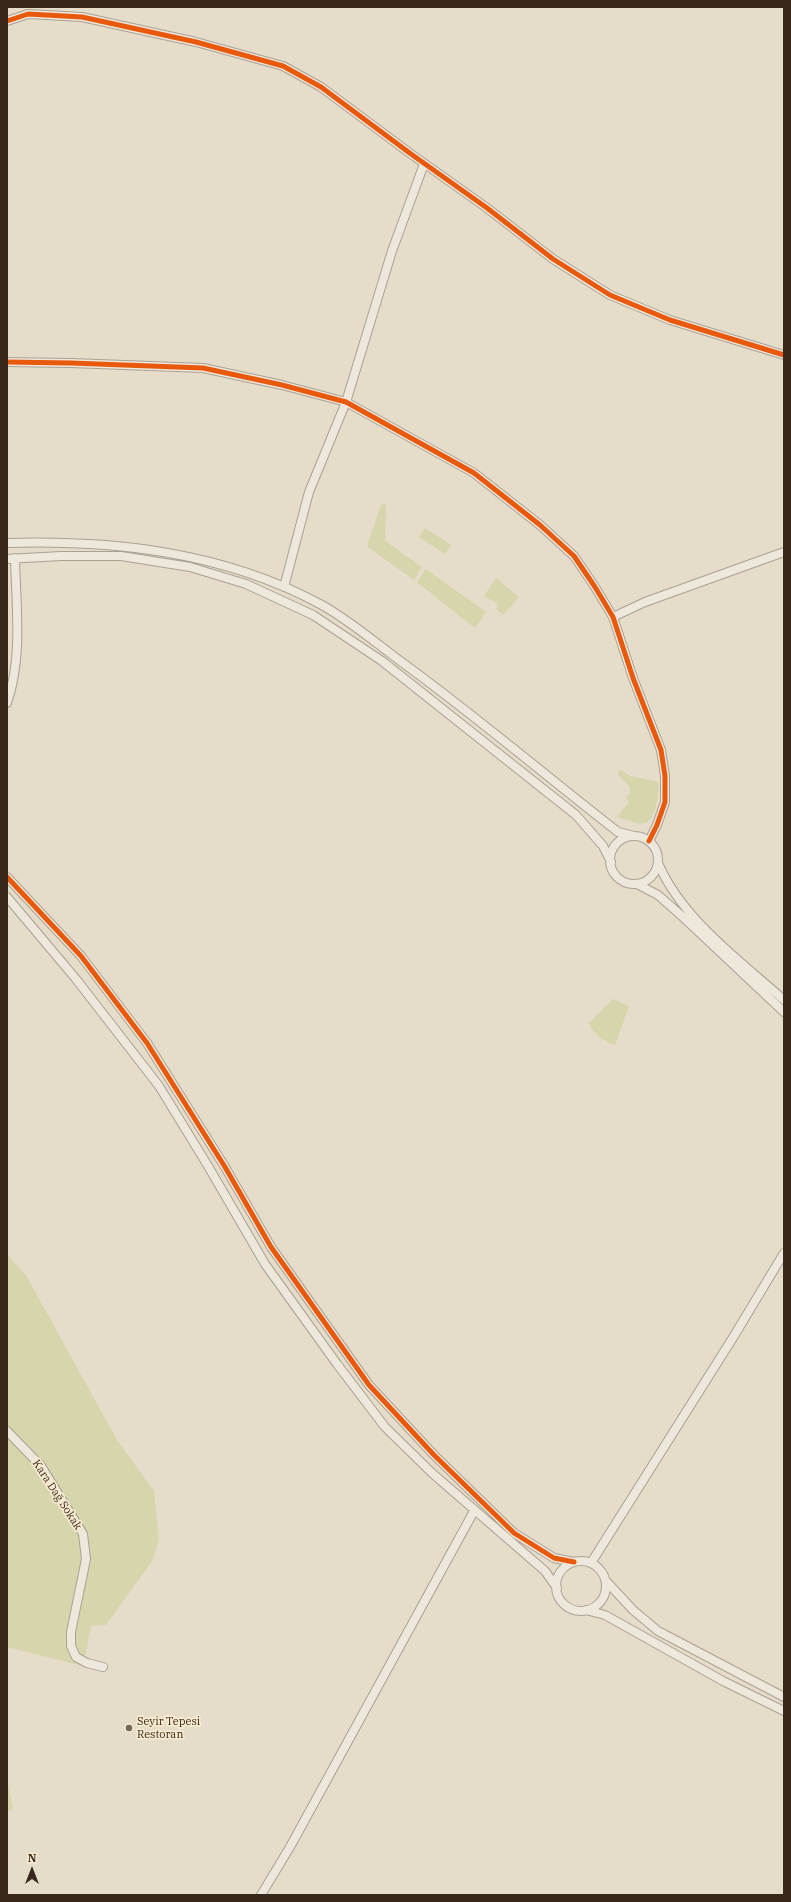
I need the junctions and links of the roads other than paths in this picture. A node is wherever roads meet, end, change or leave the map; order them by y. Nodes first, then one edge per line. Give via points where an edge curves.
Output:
1 (7, 21) edge
2 (424, 164) junction
3 (784, 355) edge
4 (7, 362) edge
5 (346, 402) junction
6 (7, 543) edge
7 (784, 552) edge
8 (11, 559) edge
9 (284, 587) junction
10 (613, 617) junction
11 (7, 703) edge
12 (634, 836) junction
13 (649, 841) junction
14 (610, 862) junction
15 (658, 863) junction
16 (7, 877) edge
17 (637, 884) junction
18 (7, 897) edge
19 (784, 1000) edge
20 (784, 1012) edge
21 (784, 1253) edge
22 (7, 1430) edge
23 (474, 1511) junction
24 (574, 1562) junction
25 (591, 1563) junction
26 (606, 1581) junction
27 (557, 1588) junction
28 (586, 1610) junction
29 (103, 1667) dead end
30 (784, 1697) edge
31 (784, 1711) edge
32 (261, 1895) edge

1 - 2 street via 28,14 82,16 196,42 283,66 322,87
2 - 3 street via 487,208 553,260 610,295 670,320
2 - 5 street via 392,251
4 - 5 street via 203,368
5 - 9 street via 309,492
5 - 10 street via 474,473 540,525 574,556
6 - 9 street via 118,545 166,551 215,563
7 - 10 street via 645,602
8 - 11 street via 17,655 13,686
8 - 14 street via 121,556 190,567 246,584 313,615 382,661 576,815 603,846
9 - 12 street via 321,604 375,642 618,832
10 - 13 street via 661,750 665,802
12 - 13 street
12 - 14 street via 626,838 614,847
13 - 15 street via 655,847
14 - 17 street via 612,869 622,880
15 - 17 street via 651,877
15 - 19 street via 680,903
16 - 24 street via 81,956 147,1044 225,1167 271,1247 369,1385 434,1455 514,1533 554,1558
17 - 20 street via 658,895
18 - 23 street via 76,978 159,1086 265,1264 337,1364 385,1427
21 - 25 street
22 - 29 street, Kara Dağ Sokak via 41,1466 82,1534 86,1559 71,1632 71,1646 76,1657
23 - 27 street via 545,1571
23 - 32 street via 290,1847
24 - 25 street
24 - 27 street via 561,1572
25 - 26 street via 598,1568
26 - 28 street via 604,1596 594,1608
26 - 30 street via 633,1610 658,1631
27 - 28 street via 564,1603 571,1608
28 - 31 street via 604,1615 723,1681

